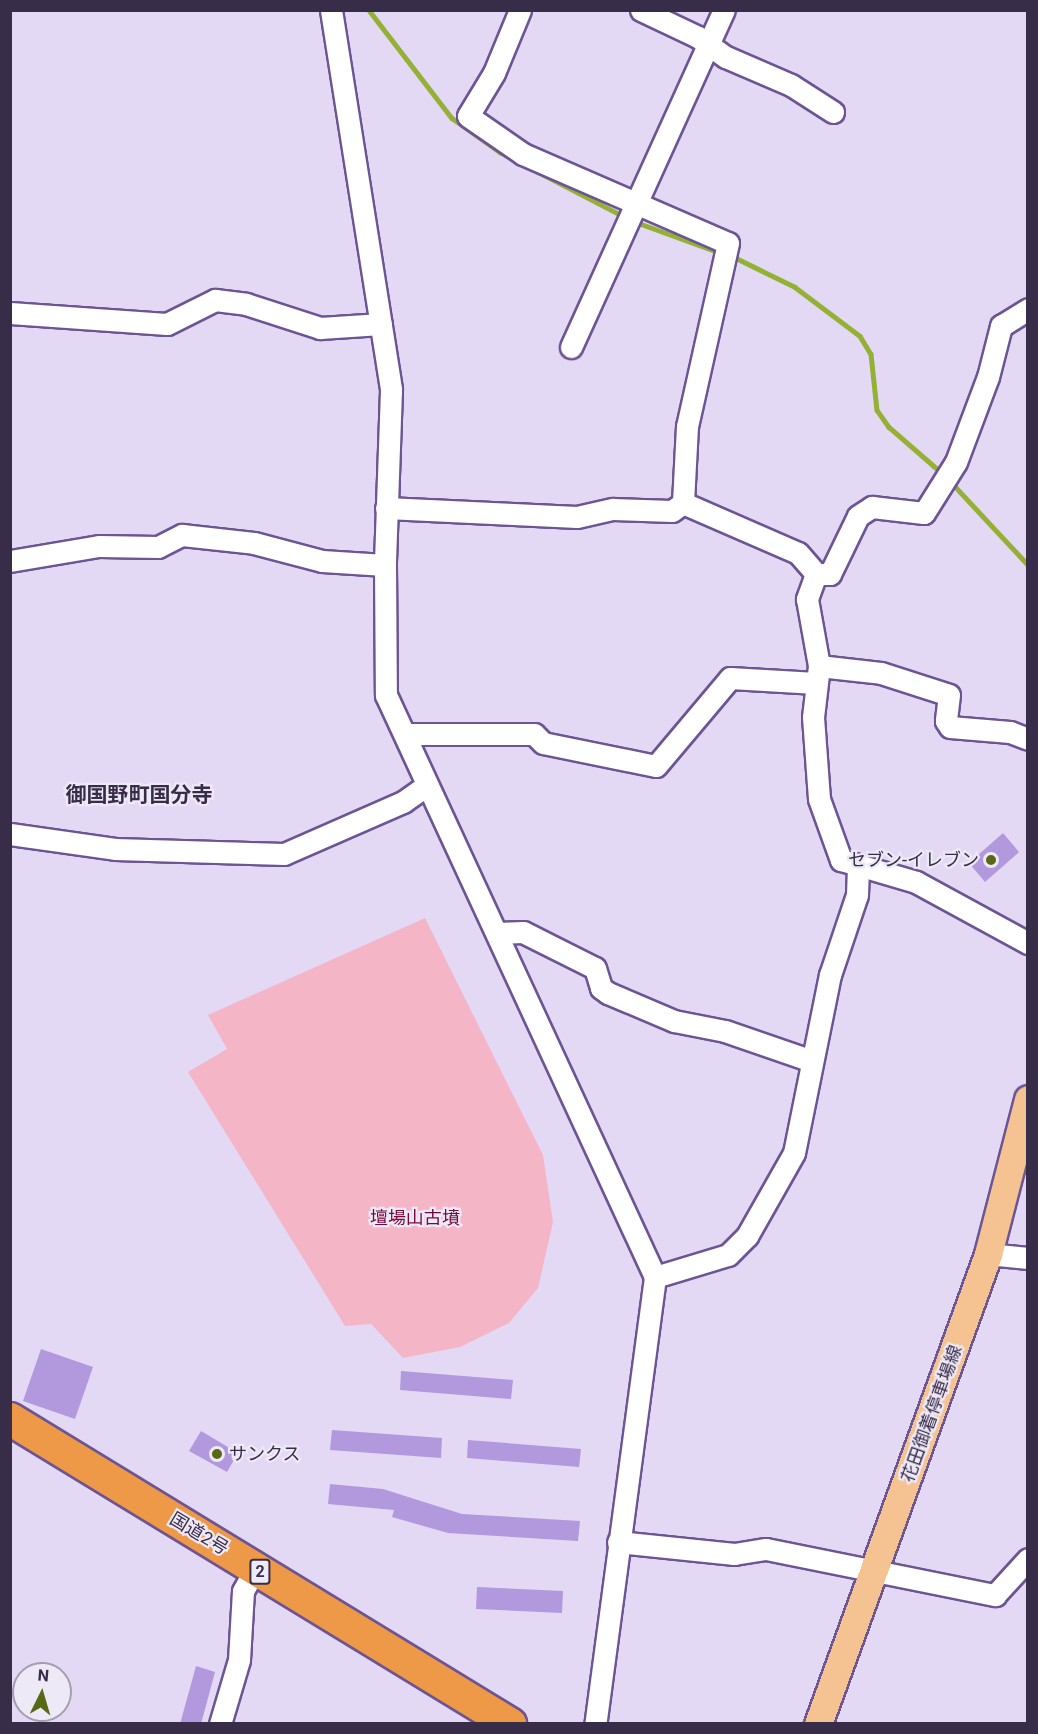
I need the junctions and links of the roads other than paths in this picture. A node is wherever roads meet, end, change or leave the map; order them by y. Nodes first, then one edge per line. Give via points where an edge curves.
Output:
1 (332, 10) edge
2 (520, 10) edge
3 (641, 10) edge
4 (724, 10) edge
5 (707, 46) junction
6 (833, 112) dead end
7 (634, 203) junction
8 (1028, 309) edge
9 (10, 313) edge
10 (381, 324) junction
11 (571, 347) dead end
12 (683, 503) junction
13 (386, 508) junction
14 (10, 561) edge
15 (385, 565) junction
16 (816, 574) junction
17 (818, 674) junction
18 (405, 734) junction
19 (1028, 739) edge
20 (426, 786) junction
21 (10, 834) edge
22 (858, 867) junction
23 (497, 933) junction
24 (1028, 943) edge
25 (812, 1061) junction
26 (1028, 1099) edge
27 (988, 1254) junction
28 (1028, 1258) edge
29 (655, 1277) junction
30 (10, 1419) edge
31 (618, 1542) junction
32 (1028, 1559) edge
33 (255, 1569) junction
34 (875, 1570) junction
35 (220, 1724) edge
36 (510, 1724) edge
37 (595, 1724) edge
38 (818, 1724) edge

1 - 10 street
2 - 7 street via 494,73 468,116 523,154
3 - 5 street
4 - 5 street
5 - 6 street via 791,85
5 - 7 street
7 - 11 street
7 - 12 street via 728,243 687,426
8 - 16 street via 1001,326 988,377 956,462 924,513 872,507 858,516 830,574
9 - 10 street via 167,324 215,300 246,304 320,328
10 - 13 street via 392,390
12 - 13 street via 672,511 614,509 578,517
12 - 16 street via 798,553
13 - 15 street
14 - 15 street via 99,546 158,547 182,535 254,543 322,561
15 - 18 street via 386,695
16 - 17 street via 807,599
17 - 18 street via 730,678 656,766 543,743 534,734
17 - 19 street via 881,673 949,695 946,721 950,727 1010,732
17 - 22 street via 813,717 819,799 841,860
18 - 20 street
20 - 21 street via 403,802 284,854 115,849
20 - 23 street
22 - 24 street via 916,882
22 - 25 street via 857,895 830,975
23 - 25 street via 523,932 596,968 601,988 608,993 674,1021 725,1032
23 - 29 street
25 - 29 street via 794,1153 747,1236 728,1255
26 - 27 main road, 花田御着停車場線
27 - 28 street
27 - 34 main road, 花田御着停車場線
29 - 31 street
30 - 33 highway, 国道2号 / 2
31 - 34 street via 734,1554 766,1549
31 - 37 street
32 - 34 street via 994,1595
33 - 35 street via 243,1591 239,1660
33 - 36 highway, 国道2号 / 2
34 - 38 main road, 花田御着停車場線

